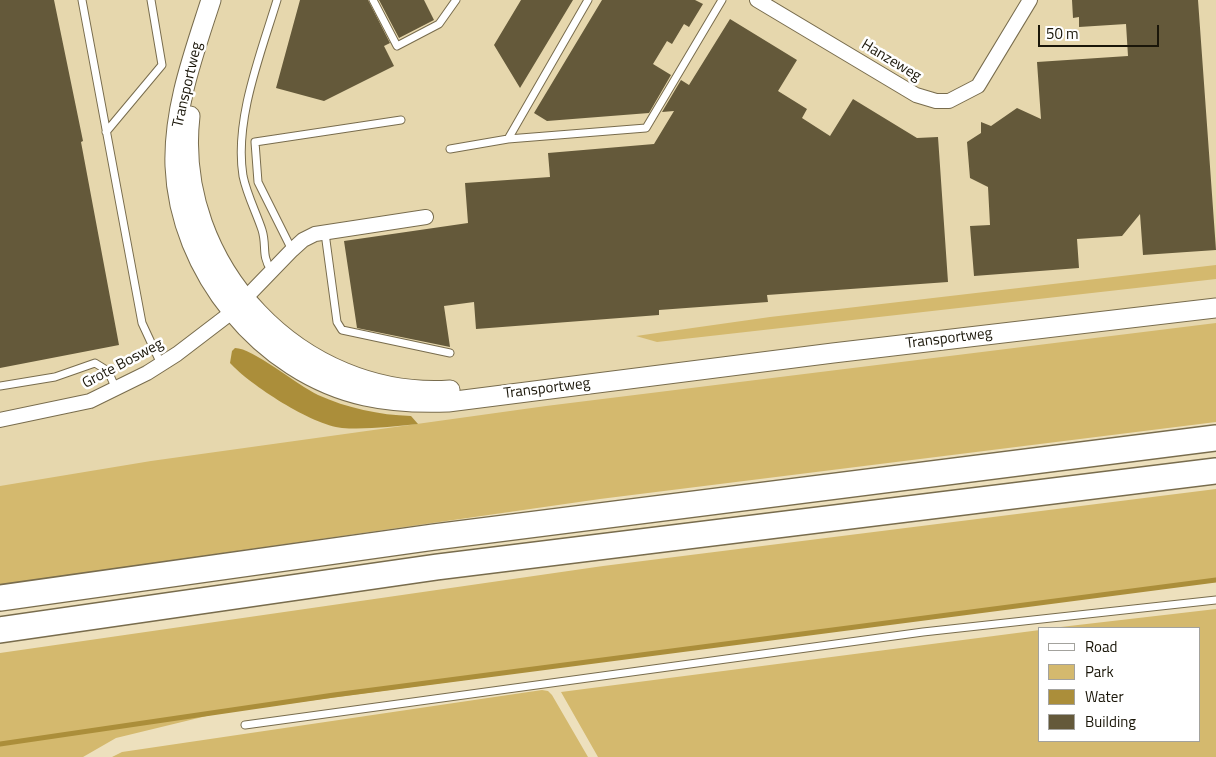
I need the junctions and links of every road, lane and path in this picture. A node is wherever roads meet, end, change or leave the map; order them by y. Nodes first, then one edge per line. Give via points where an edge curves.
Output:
1 (82, 0) edge
2 (151, 0) edge
3 (211, 0) edge
4 (220, 0) edge
5 (277, 0) edge
6 (373, 0) edge
7 (456, 0) edge
8 (588, 0) edge
9 (722, 0) edge
10 (757, 0) edge
11 (1030, 0) edge
12 (401, 120) dead end
13 (106, 132) junction
14 (508, 139) junction
15 (450, 149) dead end
16 (426, 217) dead end
17 (325, 233) junction
18 (292, 250) junction
19 (271, 270) junction
20 (1216, 297) edge
21 (238, 305) junction
22 (1216, 308) edge
23 (450, 353) dead end
24 (161, 364) junction
25 (0, 386) edge
26 (116, 389) junction
27 (0, 420) edge
28 (1216, 438) edge
29 (1216, 471) edge
30 (0, 598) edge
31 (1216, 600) edge
32 (0, 630) edge
33 (245, 725) dead end

1 - 13 lane
2 - 13 lane via 162,64
3 - 21 street, Transportweg via 177,122 175,165 178,197 195,250 214,286
4 - 21 street, Transportweg via 195,88 189,138 190,166 195,200 210,244
5 - 19 lane via 246,108 243,140 243,175 262,232 265,261
6 - 7 lane via 397,46 439,24
8 - 14 lane
9 - 14 lane via 646,128
10 - 11 street, Hanzeweg via 916,95 949,101 978,86
12 - 18 lane via 256,142 258,182
13 - 24 lane via 142,323
14 - 15 lane
16 - 17 street
17 - 18 street via 303,240
17 - 23 lane via 337,322 342,330
18 - 19 street
19 - 21 street
20 - 21 street, Transportweg via 436,390 380,384 329,366
21 - 22 street, Transportweg via 270,348 296,367 364,396 421,403
21 - 24 street, Grote Bosweg
24 - 26 street, Grote Bosweg
25 - 26 lane via 55,376 96,363 108,371
26 - 27 street, Grote Bosweg via 67,408
28 - 30 highway via 434,537
29 - 32 highway via 437,567
31 - 33 lane via 923,632

